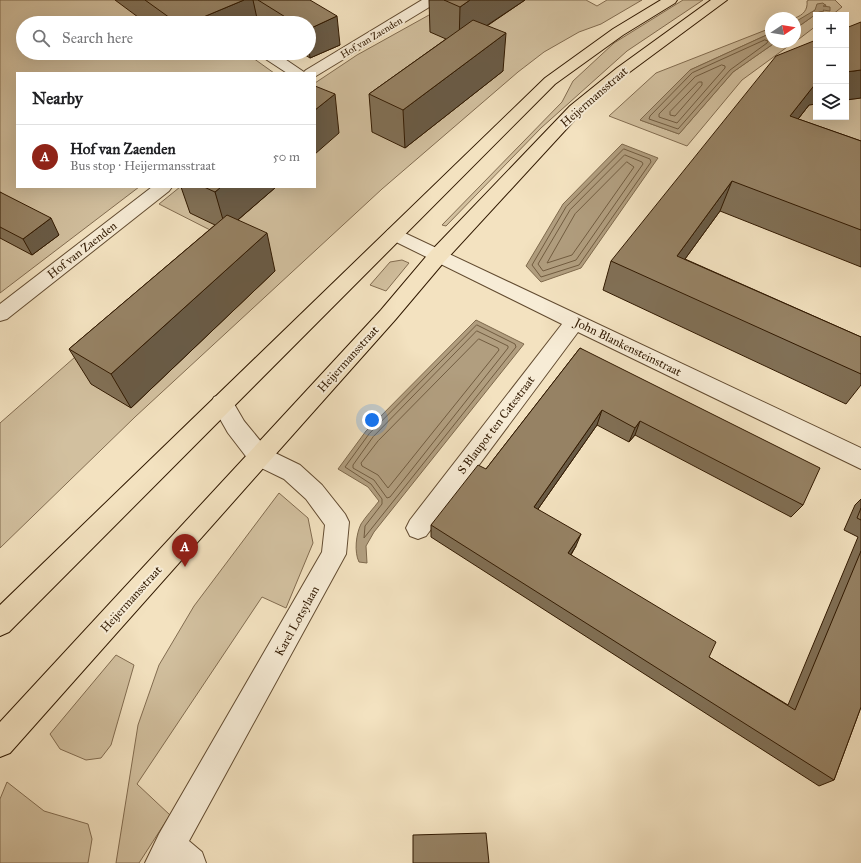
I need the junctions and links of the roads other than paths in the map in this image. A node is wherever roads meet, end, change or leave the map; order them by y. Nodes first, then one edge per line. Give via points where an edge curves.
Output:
1 (431, 0) edge
2 (670, 0) edge
3 (720, 0) edge
4 (277, 60) edge
5 (295, 72) edge
6 (313, 72) edge
7 (162, 188) edge
8 (394, 234) junction
9 (437, 257) junction
10 (0, 314) edge
11 (575, 321) junction
12 (222, 403) junction
13 (259, 456) junction
14 (861, 460) edge
15 (418, 528) dead end
16 (0, 623) edge
17 (0, 743) edge
18 (174, 857) edge

1 - 6 street, Hof van Zaenden
2 - 8 main road via 618,32 550,81
3 - 9 main road, Heijermansstraat via 622,71 576,109
4 - 5 street
7 - 10 street, Hof van Zaenden
8 - 9 street, John Blankensteinstraat
8 - 12 main road
9 - 11 street, John Blankensteinstraat
9 - 13 main road, Heijermansstraat via 388,315
11 - 14 street, John Blankensteinstraat
11 - 15 street, S Blaupot ten Catestraat
12 - 13 street, Karel Lotsylaan via 236,427
12 - 16 main road
13 - 17 main road, Heijermansstraat
13 - 18 street, Karel Lotsylaan via 292,472 314,492 337,522 334,554

